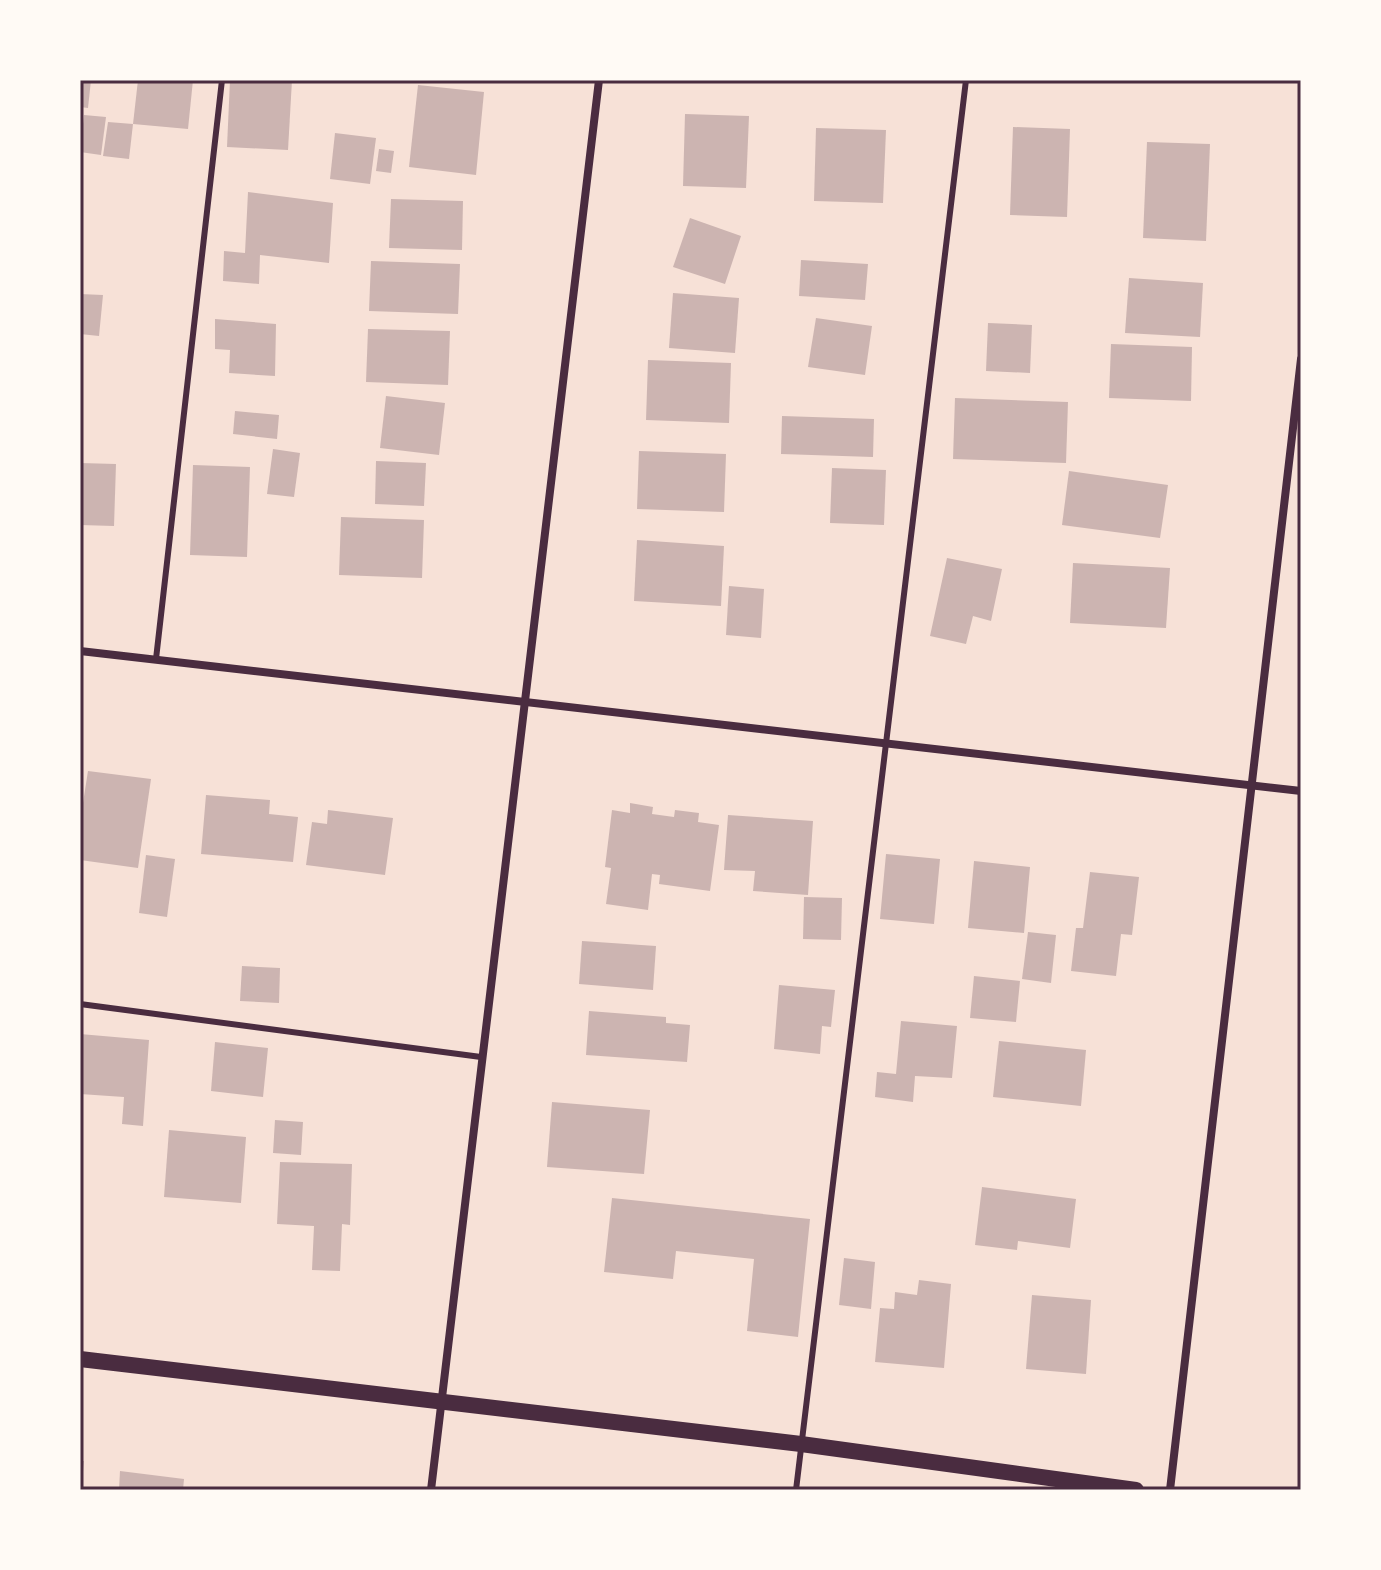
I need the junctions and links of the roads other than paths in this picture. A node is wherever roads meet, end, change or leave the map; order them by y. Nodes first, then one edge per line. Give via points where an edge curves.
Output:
1 (222, 80) edge
2 (599, 80) edge
3 (966, 80) edge
4 (1301, 359) edge
5 (80, 651) edge
6 (156, 659) junction
7 (526, 702) junction
8 (885, 743) junction
9 (1251, 786) junction
10 (1301, 791) edge
11 (80, 1004) edge
12 (481, 1057) junction
13 (80, 1359) edge
14 (440, 1401) junction
15 (801, 1444) junction
16 (431, 1490) edge
17 (796, 1490) edge
18 (1136, 1490) edge
19 (1170, 1490) edge

1 - 6 lane
2 - 7 street
3 - 8 lane
4 - 9 street
5 - 6 street
6 - 7 street
7 - 8 street
7 - 12 street
8 - 9 street
8 - 15 lane
9 - 10 street
9 - 19 street
11 - 12 lane
12 - 14 street
13 - 14 main road
14 - 15 main road
14 - 16 street
15 - 17 lane
15 - 18 main road

